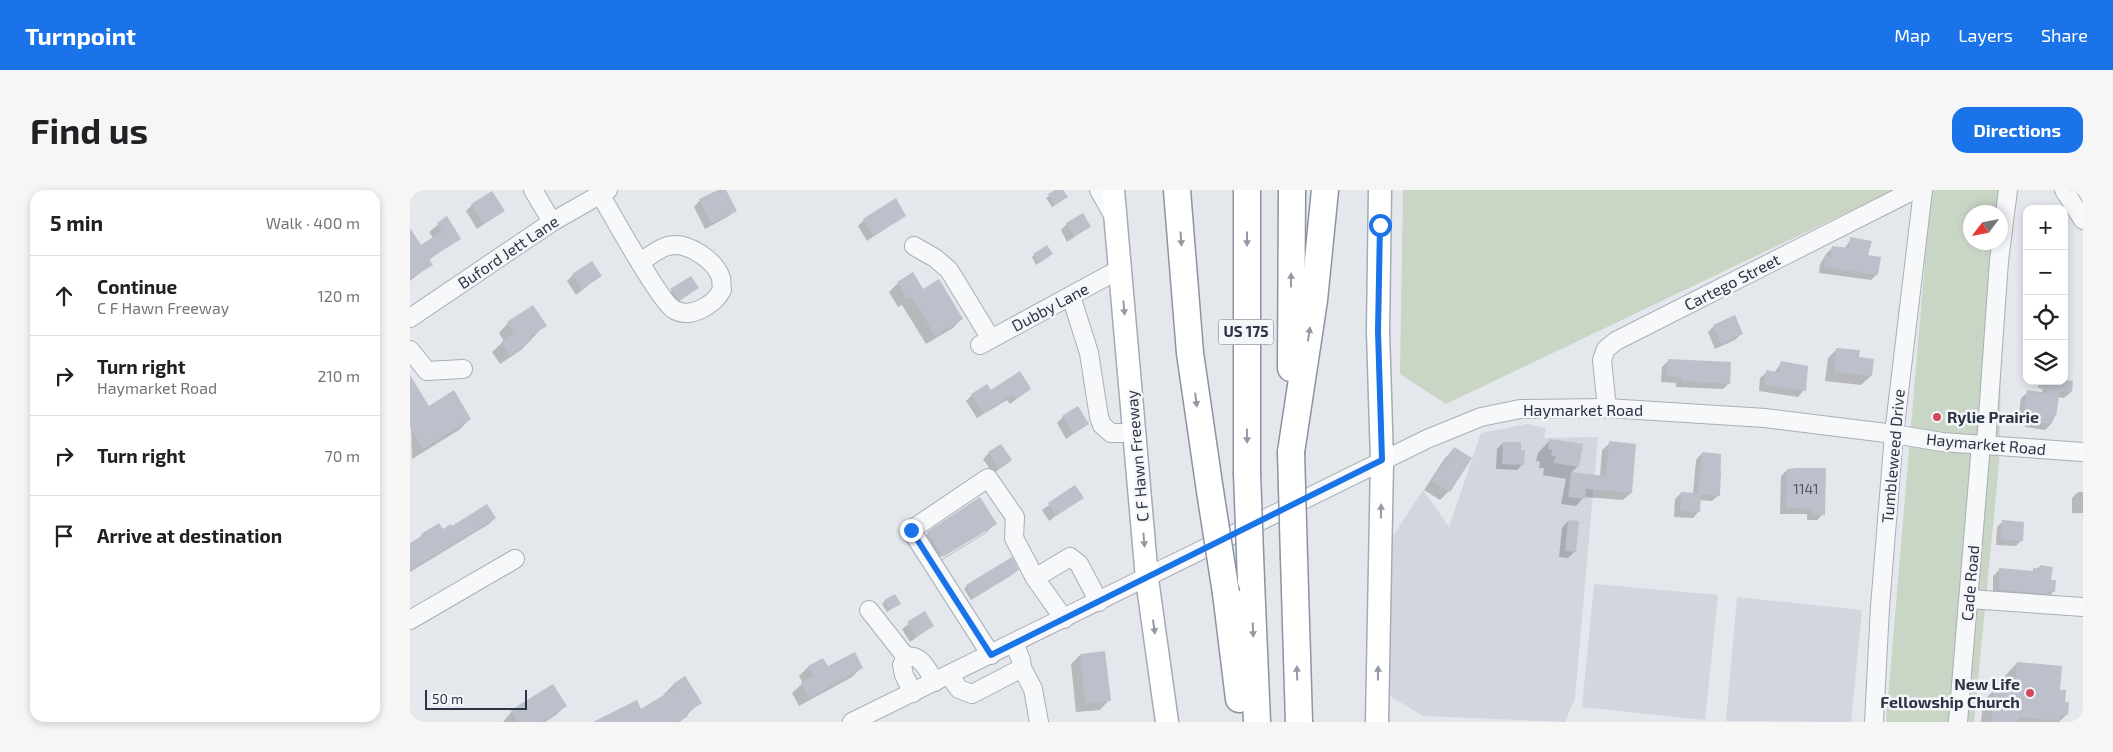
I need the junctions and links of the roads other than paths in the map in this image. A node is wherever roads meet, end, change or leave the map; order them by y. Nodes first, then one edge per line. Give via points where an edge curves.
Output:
1 (533, 190) edge
2 (1099, 190) edge
3 (1112, 190) edge
4 (1177, 190) edge
5 (1247, 190) edge
6 (1292, 190) edge
7 (1325, 190) edge
8 (1380, 190) edge
9 (1914, 190) edge
10 (1923, 190) edge
11 (2008, 190) edge
12 (2064, 190) edge
13 (604, 192) edge
14 (2083, 220) edge
15 (552, 222) junction
16 (1116, 222) junction
17 (914, 246) dead end
18 (641, 262) junction
19 (1120, 269) junction
20 (1071, 296) junction
21 (410, 318) edge
22 (410, 350) edge
23 (463, 369) dead end
24 (1608, 408) junction
25 (1135, 433) junction
26 (1894, 434) junction
27 (1983, 445) junction
28 (1291, 452) junction
29 (2083, 452) edge
30 (1382, 460) junction
31 (515, 559) dead end
32 (1034, 578) junction
33 (1148, 578) junction
34 (1969, 599) junction
35 (1099, 602) junction
36 (2083, 607) edge
37 (869, 610) dead end
38 (1064, 619) junction
39 (410, 620) edge
40 (1014, 643) junction
41 (991, 655) junction
42 (906, 657) junction
43 (1022, 668) junction
44 (942, 678) junction
45 (913, 693) junction
46 (852, 722) edge
47 (1038, 722) edge
48 (1167, 722) edge
49 (1241, 722) edge
50 (1257, 722) edge
51 (1299, 722) edge
52 (1377, 722) edge
53 (1874, 722) edge
54 (1958, 722) edge

1 - 15 street
2 - 16 street
3 - 16 main road, C F Hawn Freeway
4 -> 49 highway, bridge via 1190,353 1226,593
5 -> 50 highway, US 175, bridge via 1247,473
28 -> 6 highway, US 175
28 -> 7 highway via 1314,300
8 - 30 main road via 1378,331
9 - 24 street, Cartego Street via 1616,341 1606,349 1602,360
10 - 26 street, Tumbleweed Drive
11 - 27 street, Cade Road
12 - 14 street
13 - 15 street, Buford Jett Lane
13 - 18 street
15 - 21 street, Buford Jett Lane
16 - 19 main road, C F Hawn Freeway
17 - 20 street, Dubby Lane via 949,270 986,342
18 - 18 street via 672,309 685,313 698,310 711,304 722,290 720,278 712,266 697,252 681,245 667,246
19 - 20 street, Dubby Lane
19 -> 25 main road, C F Hawn Freeway
20 - 25 street via 1089,353 1098,417 1111,433
22 - 23 street via 427,371
24 - 26 street, Haymarket Road via 1765,418
24 - 30 street, Haymarket Road via 1520,408 1481,418
25 -> 33 main road, C F Hawn Freeway
26 - 27 street, Haymarket Road
26 - 53 street, Tumbleweed Drive
27 - 29 street, Haymarket Road
27 - 34 street, Cade Road
51 -> 28 highway, US 175, bridge
30 - 33 street, Haymarket Road
52 -> 30 main road
31 - 39 street
32 - 35 street via 1070,557 1079,564
32 - 38 street
32 - 41 street via 1014,538 1015,517 988,478 911,530
33 - 35 street, Haymarket Road
33 -> 48 main road, C F Hawn Freeway
34 - 36 street
34 - 54 street, Cade Road
35 - 38 street, Haymarket Road
37 - 42 street
38 - 40 street, Haymarket Road
40 - 41 street, Haymarket Road
40 - 43 street
41 - 44 street, Haymarket Road
42 - 44 street via 919,658
42 - 45 street via 902,665
43 - 44 street via 972,694
43 - 47 street via 1033,689
44 - 45 street, Haymarket Road
45 - 46 street, Haymarket Road

